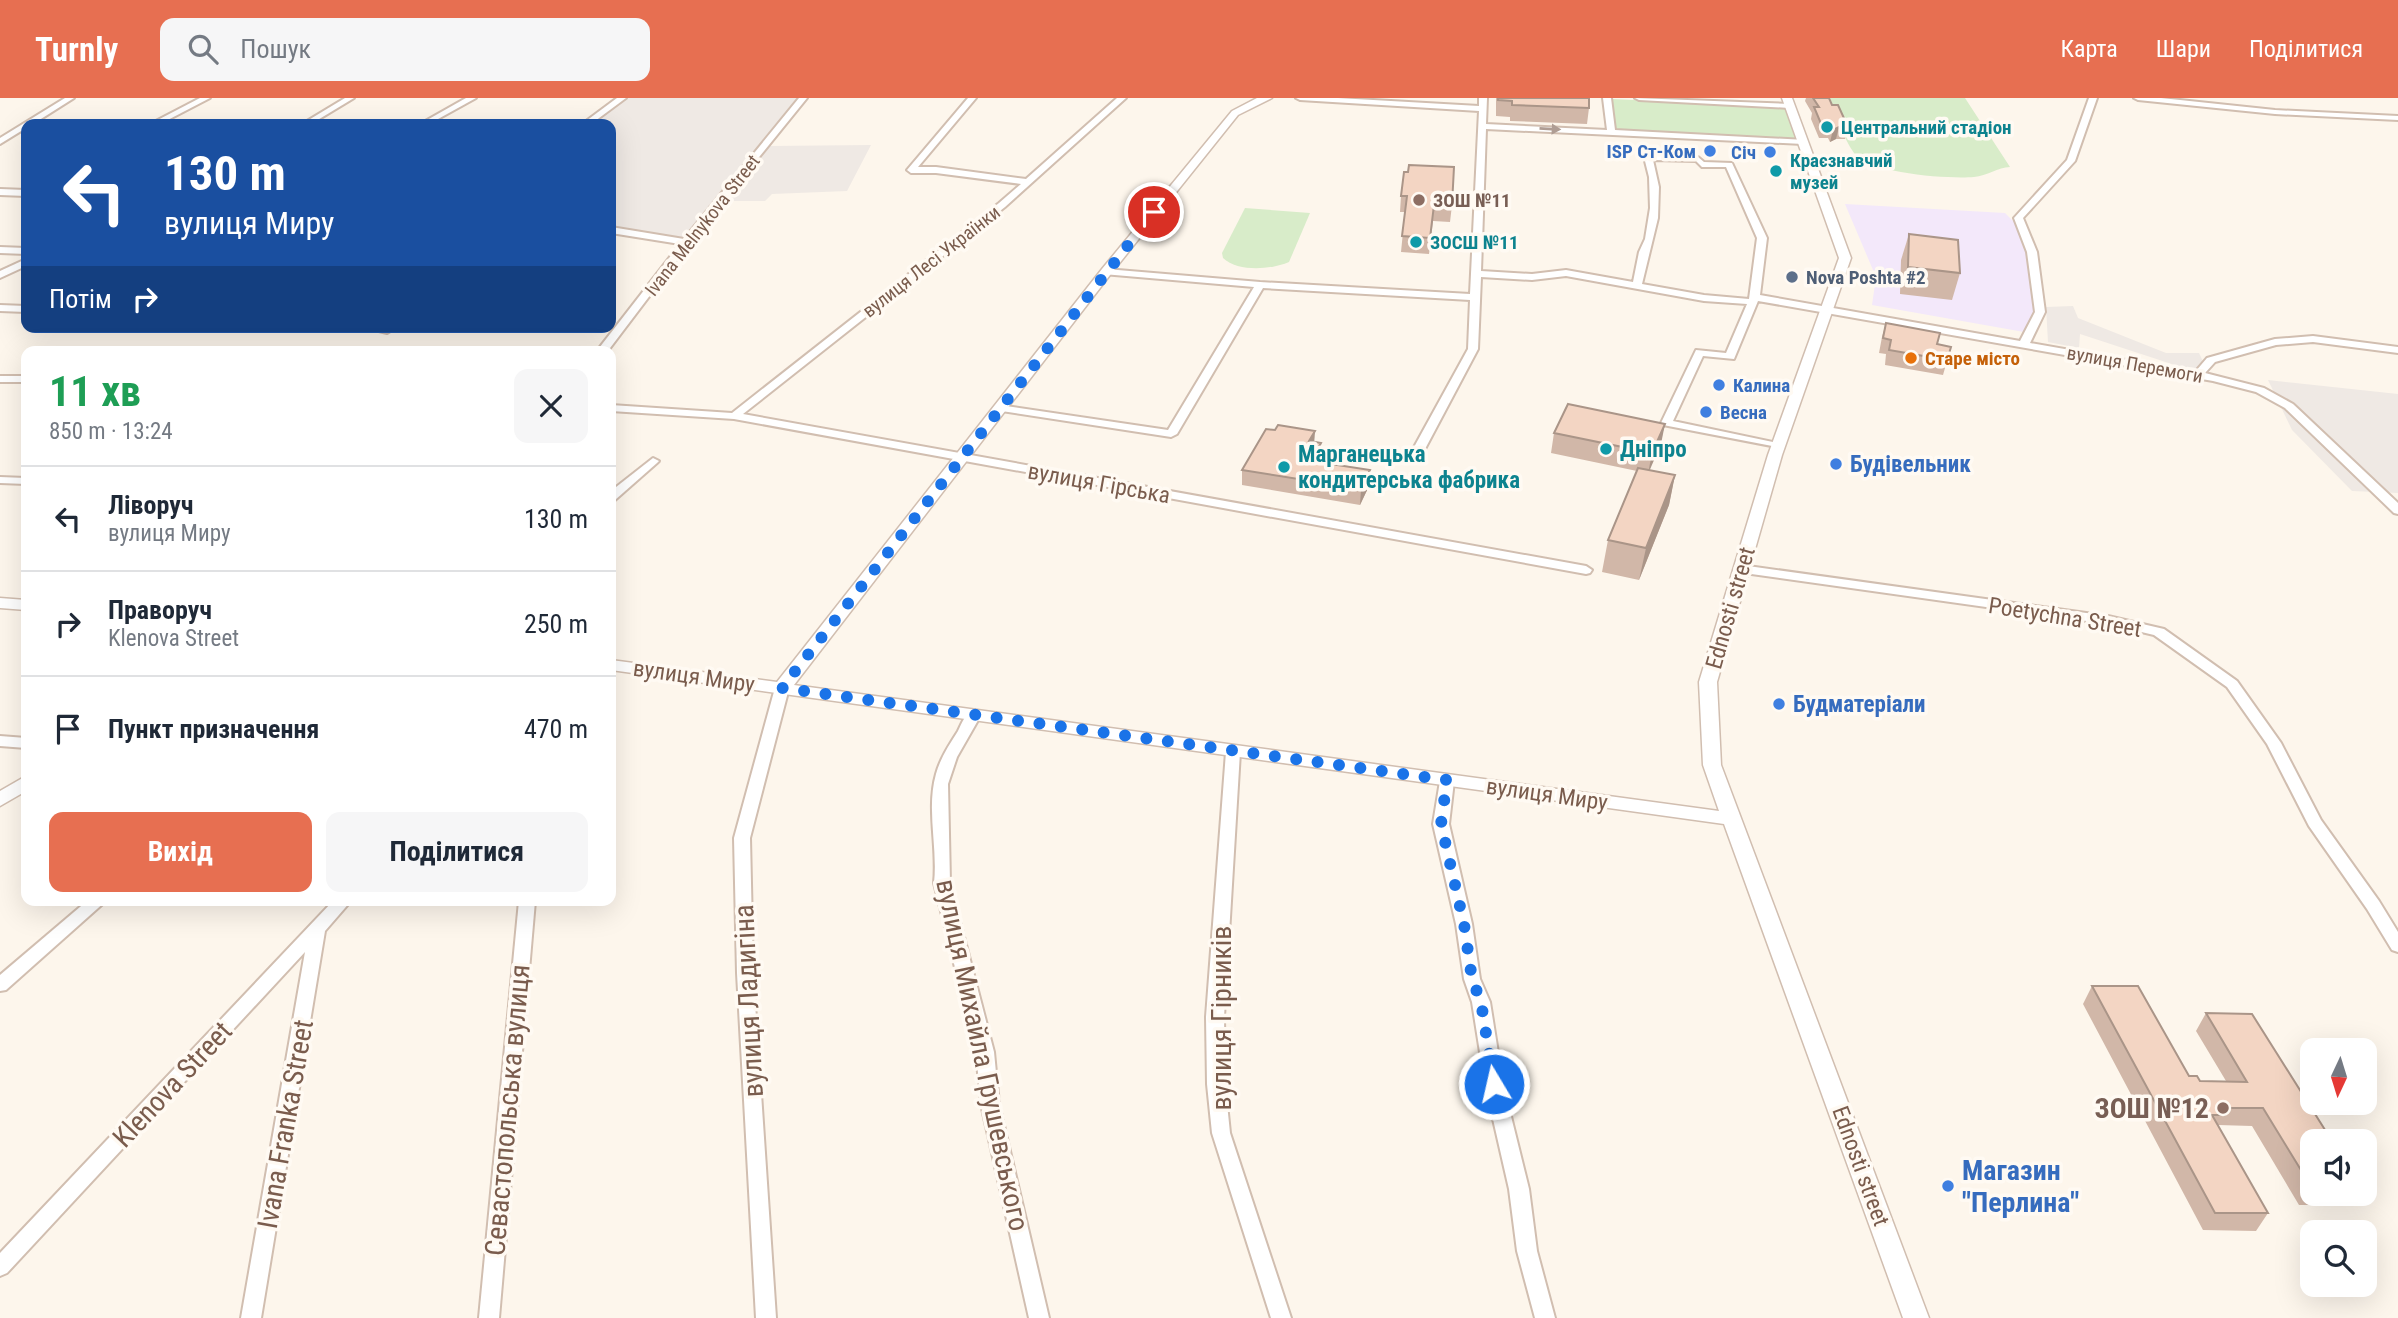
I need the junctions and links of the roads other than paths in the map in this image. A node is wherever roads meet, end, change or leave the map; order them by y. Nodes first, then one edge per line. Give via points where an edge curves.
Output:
1 (70, 98) edge
2 (206, 98) edge
3 (351, 98) edge
4 (472, 98) edge
5 (622, 98) edge
6 (803, 98) edge
7 (972, 98) edge
8 (1122, 98) edge
9 (1267, 98) edge
10 (1300, 98) edge
11 (1483, 98) edge
12 (1607, 98) edge
13 (1639, 98) edge
14 (2093, 98) edge
15 (2138, 98) edge
16 (1788, 102) edge
17 (1483, 109) junction
18 (2398, 118) edge
19 (37, 119) edge
20 (164, 119) edge
21 (315, 119) edge
22 (433, 119) edge
23 (593, 119) edge
24 (1482, 126) junction
25 (21, 129) edge
26 (1611, 132) junction
27 (0, 142) edge
28 (1803, 142) junction
29 (1028, 181) junction
30 (0, 192) edge
31 (21, 192) edge
32 (616, 231) edge
33 (686, 242) junction
34 (0, 250) edge
35 (21, 251) edge
36 (21, 264) edge
37 (1106, 272) junction
38 (1476, 274) junction
39 (0, 275) edge
40 (1260, 285) junction
41 (1636, 285) junction
42 (1475, 297) junction
43 (1754, 300) junction
44 (0, 308) edge
45 (21, 309) edge
46 (1827, 310) junction
47 (616, 321) edge
48 (625, 323) junction
49 (2024, 344) junction
50 (606, 346) edge
51 (2398, 350) edge
52 (2198, 375) junction
53 (0, 379) edge
54 (21, 379) edge
55 (616, 408) edge
56 (999, 408) junction
57 (734, 416) junction
58 (1778, 446) junction
59 (1419, 449) dead end
60 (960, 457) junction
61 (653, 461) dead end
62 (0, 480) edge
63 (21, 481) edge
64 (616, 493) edge
65 (2398, 510) edge
66 (1741, 569) junction
67 (1586, 570) dead end
68 (0, 603) edge
69 (21, 605) edge
70 (616, 666) edge
71 (782, 688) junction
72 (974, 715) junction
73 (0, 741) edge
74 (21, 743) edge
75 (1233, 752) junction
76 (1447, 780) junction
77 (21, 785) edge
78 (0, 800) edge
79 (1734, 819) junction
80 (92, 906) edge
81 (338, 906) edge
82 (527, 906) edge
83 (317, 929) junction
84 (2398, 946) edge
85 (0, 985) edge
86 (0, 1267) edge
87 (251, 1318) edge
88 (489, 1318) edge
89 (766, 1318) edge
90 (1039, 1318) edge
91 (1282, 1318) edge
92 (1545, 1318) edge
93 (1916, 1318) edge

1 - 19 street
2 - 20 street
3 - 21 street
4 - 22 street
5 - 23 street
6 - 33 street, Ivana Melnykova Street
7 - 29 street via 911,170
8 - 29 street, вулиця Лесі Українки
9 - 37 street via 1235,113
10 - 17 street
11 - 17 street
12 - 26 street
13 - 16 street
14 - 49 street via 2071,162 2018,218 2032,252 2040,312
15 - 18 street
16 - 28 street, Ednosti street
17 - 24 street
24 -> 26 street
24 - 38 street
25 - 27 street
26 - 28 street
28 - 46 street, Ednosti street via 1845,258
29 - 57 street, вулиця Лесі Українки
30 - 31 street
32 - 33 street
33 - 48 street, Ivana Melnykova Street
34 - 35 street
36 - 39 street
37 - 40 street
37 - 56 street
38 - 41 street, вулиця Перемоги via 1532,278 1566,273
38 - 42 street
40 - 42 street
40 - 56 street via 1171,434
41 - 43 street, вулиця Перемоги via 1704,298
41 - 43 street via 1655,212 1648,157 1698,159 1702,164 1729,165 1762,237
42 - 59 street via 1473,349
43 - 46 street, вулиця Перемоги
43 - 58 street via 1730,357 1700,352 1667,424
44 - 45 street
46 - 49 street, вулиця Перемоги
46 - 58 street, Ednosti street
47 - 48 street
48 - 50 street, Ivana Melnykova Street
49 - 52 street, вулиця Перемоги
51 - 52 street via 2313,339 2275,342 2211,360
52 - 65 street, вулиця Перемоги via 2260,390 2289,406
53 - 54 street
55 - 57 street, вулиця Гірська
56 - 60 street
57 - 60 street, вулиця Гірська
58 - 66 street, Ednosti street
60 - 67 street, вулиця Гірська
60 - 71 street
61 - 64 street
62 - 63 street
66 - 79 street, Ednosti street via 1708,682 1712,765
66 - 84 street, Poetychna Street via 2159,632 2232,684 2274,743 2314,822
68 - 69 street
70 - 71 street, вулиця Миру
71 - 72 street, вулиця Миру
71 - 89 street, вулиця Ладигіна via 742,838 745,973
72 - 75 street, вулиця Миру
72 - 90 street, вулиця Михайла Грушевського via 941,783 942,883 985,1052 990,1104
73 - 74 street
75 - 76 street, вулиця Миру
75 - 91 street, вулиця Гірників via 1215,1017 1216,1084 1222,1133
76 - 79 street, вулиця Миру
76 - 92 street via 1441,824 1519,1189 1527,1251
77 - 78 street
79 - 93 street, Ednosti street
80 - 85 street
81 - 83 street, Klenova Street
82 - 88 street, Севастопольська вулиця
83 - 86 street, Klenova Street
83 - 87 street, Ivana Franka Street

